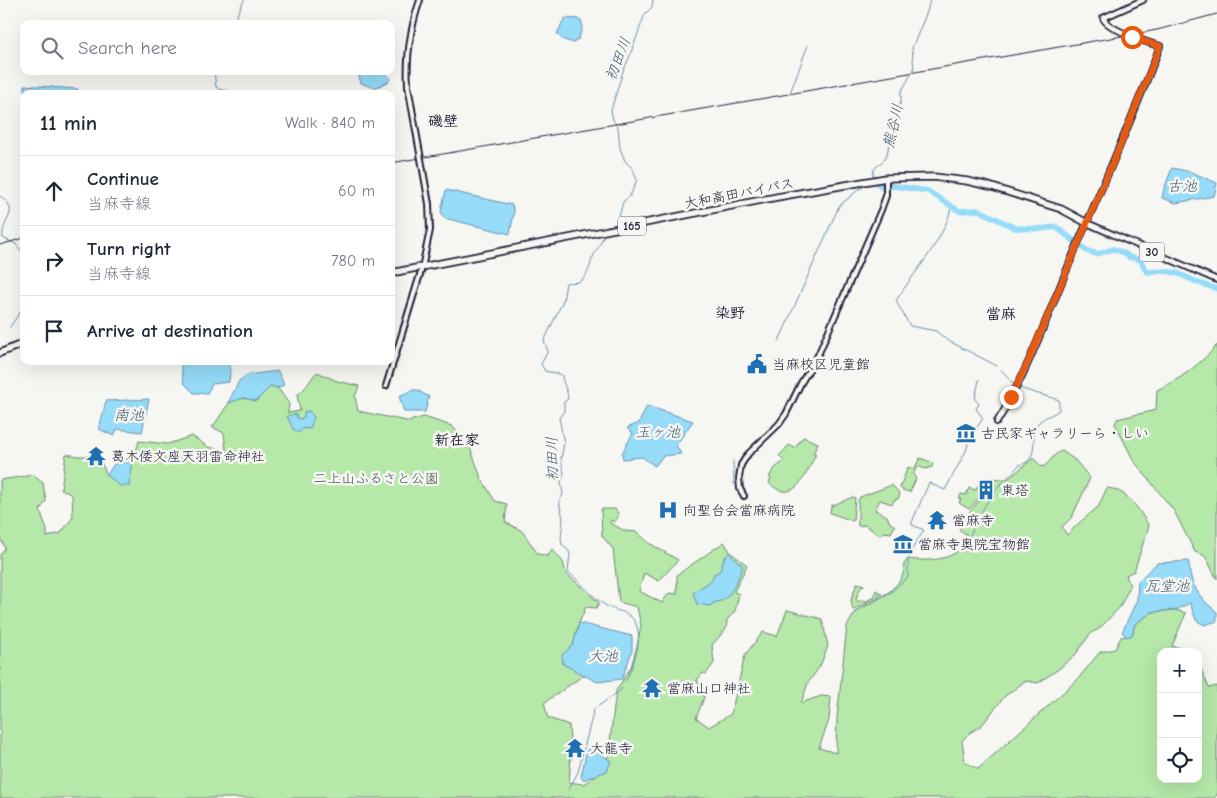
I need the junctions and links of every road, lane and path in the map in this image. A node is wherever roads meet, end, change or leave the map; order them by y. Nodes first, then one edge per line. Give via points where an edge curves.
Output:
1 (420, 0) edge
2 (1143, 0) edge
3 (885, 180) junction
4 (1088, 223) junction
5 (422, 268) junction
6 (395, 272) edge
7 (1217, 280) edge
8 (20, 345) edge
9 (0, 353) edge
10 (395, 356) edge
11 (392, 365) edge
12 (386, 386) dead end
13 (997, 422) dead end
14 (744, 496) dead end

1 - 5 street, bridge via 408,47 408,86 429,204 430,230
2 - 4 main road via 1103,18 1108,25 1136,39 1160,46
3 - 4 highway, 大和高田バイパス / 165 via 934,177 981,184 1062,209
3 - 5 highway, 大和高田バイパス / 165 via 726,207
3 - 14 street via 886,196 873,231 818,355 782,420 741,465 740,489
4 - 7 main road, 30
4 - 13 main road via 1028,362
5 - 6 highway, 大和高田バイパス / 165
5 - 10 street
8 - 9 highway
11 - 12 street

